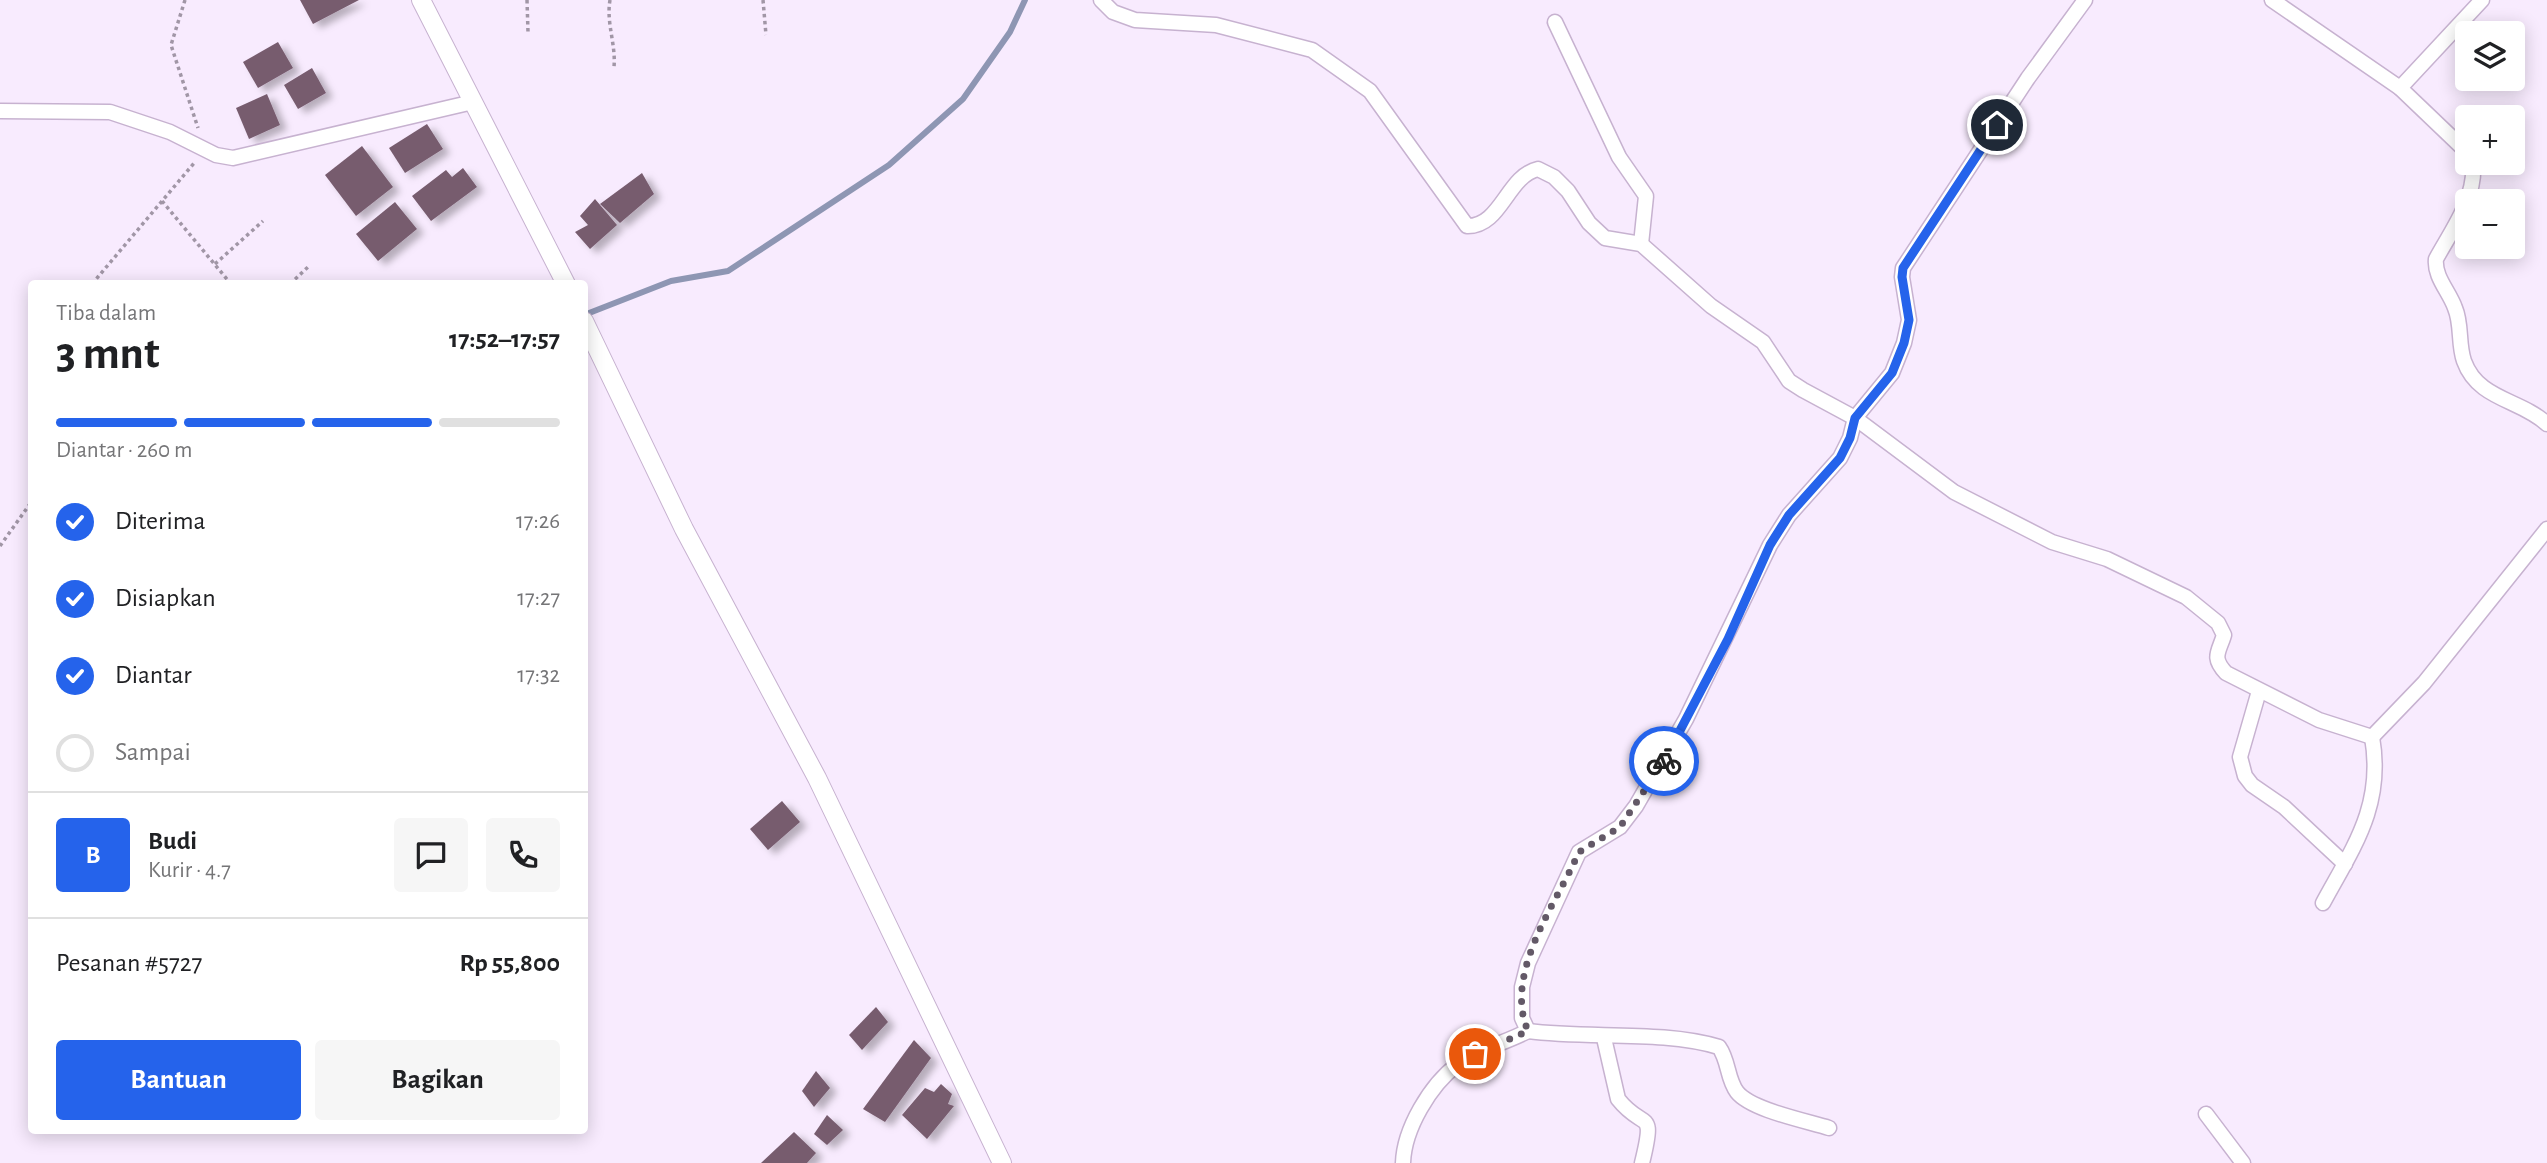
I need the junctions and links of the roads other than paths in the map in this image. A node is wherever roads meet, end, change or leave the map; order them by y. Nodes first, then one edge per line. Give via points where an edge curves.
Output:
1 (421, 0) edge
2 (1101, 0) edge
3 (2085, 0) edge
4 (2272, 0) edge
5 (2482, 0) edge
6 (1555, 22) dead end
7 (2400, 88) junction
8 (473, 102) junction
9 (0, 111) edge
10 (2455, 141) edge
11 (2474, 175) edge
12 (1641, 244) junction
13 (564, 280) edge
14 (588, 329) edge
15 (1855, 418) junction
16 (2547, 424) edge
17 (2547, 529) edge
18 (2259, 691) junction
19 (2372, 737) junction
20 (2344, 864) junction
21 (2323, 903) dead end
22 (1528, 1031) junction
23 (1604, 1038) junction
24 (2206, 1114) dead end
25 (1829, 1128) dead end
26 (1002, 1163) edge
27 (1403, 1163) edge
28 (1642, 1163) edge
29 (2243, 1163) edge

1 - 8 street
2 - 12 street via 1113,12 1135,20 1216,25 1312,50 1370,92 1467,226 1484,222 1507,193 1538,169 1554,177 1605,238
3 - 15 street via 1903,268 1909,320 1904,343 1892,373
4 - 7 street
5 - 7 street
6 - 12 street via 1619,157 1646,196
7 - 10 street
8 - 9 street via 233,158 110,112
8 - 13 street
11 - 16 street via 2470,197 2435,268 2455,307 2463,358 2477,384
12 - 15 street via 1711,306 1763,342 1789,381
14 - 26 street via 731,622 817,778
15 - 18 street via 1954,492 2052,542 2107,559 2186,597 2218,623 2224,635 2216,652 2217,664
15 - 22 street via 1840,458 1789,515 1770,545 1728,639 1636,806 1620,827 1579,852 1528,963 1522,1018
17 - 19 street via 2424,683
18 - 19 street via 2319,720
18 - 20 street via 2240,757 2245,776
19 - 20 street via 2374,795
20 - 21 street
22 - 23 street
22 - 27 street via 1456,1066 1410,1129
23 - 25 street via 1719,1046 1732,1083 1749,1102
23 - 28 street via 1618,1099 1645,1119 1649,1129
24 - 29 street

